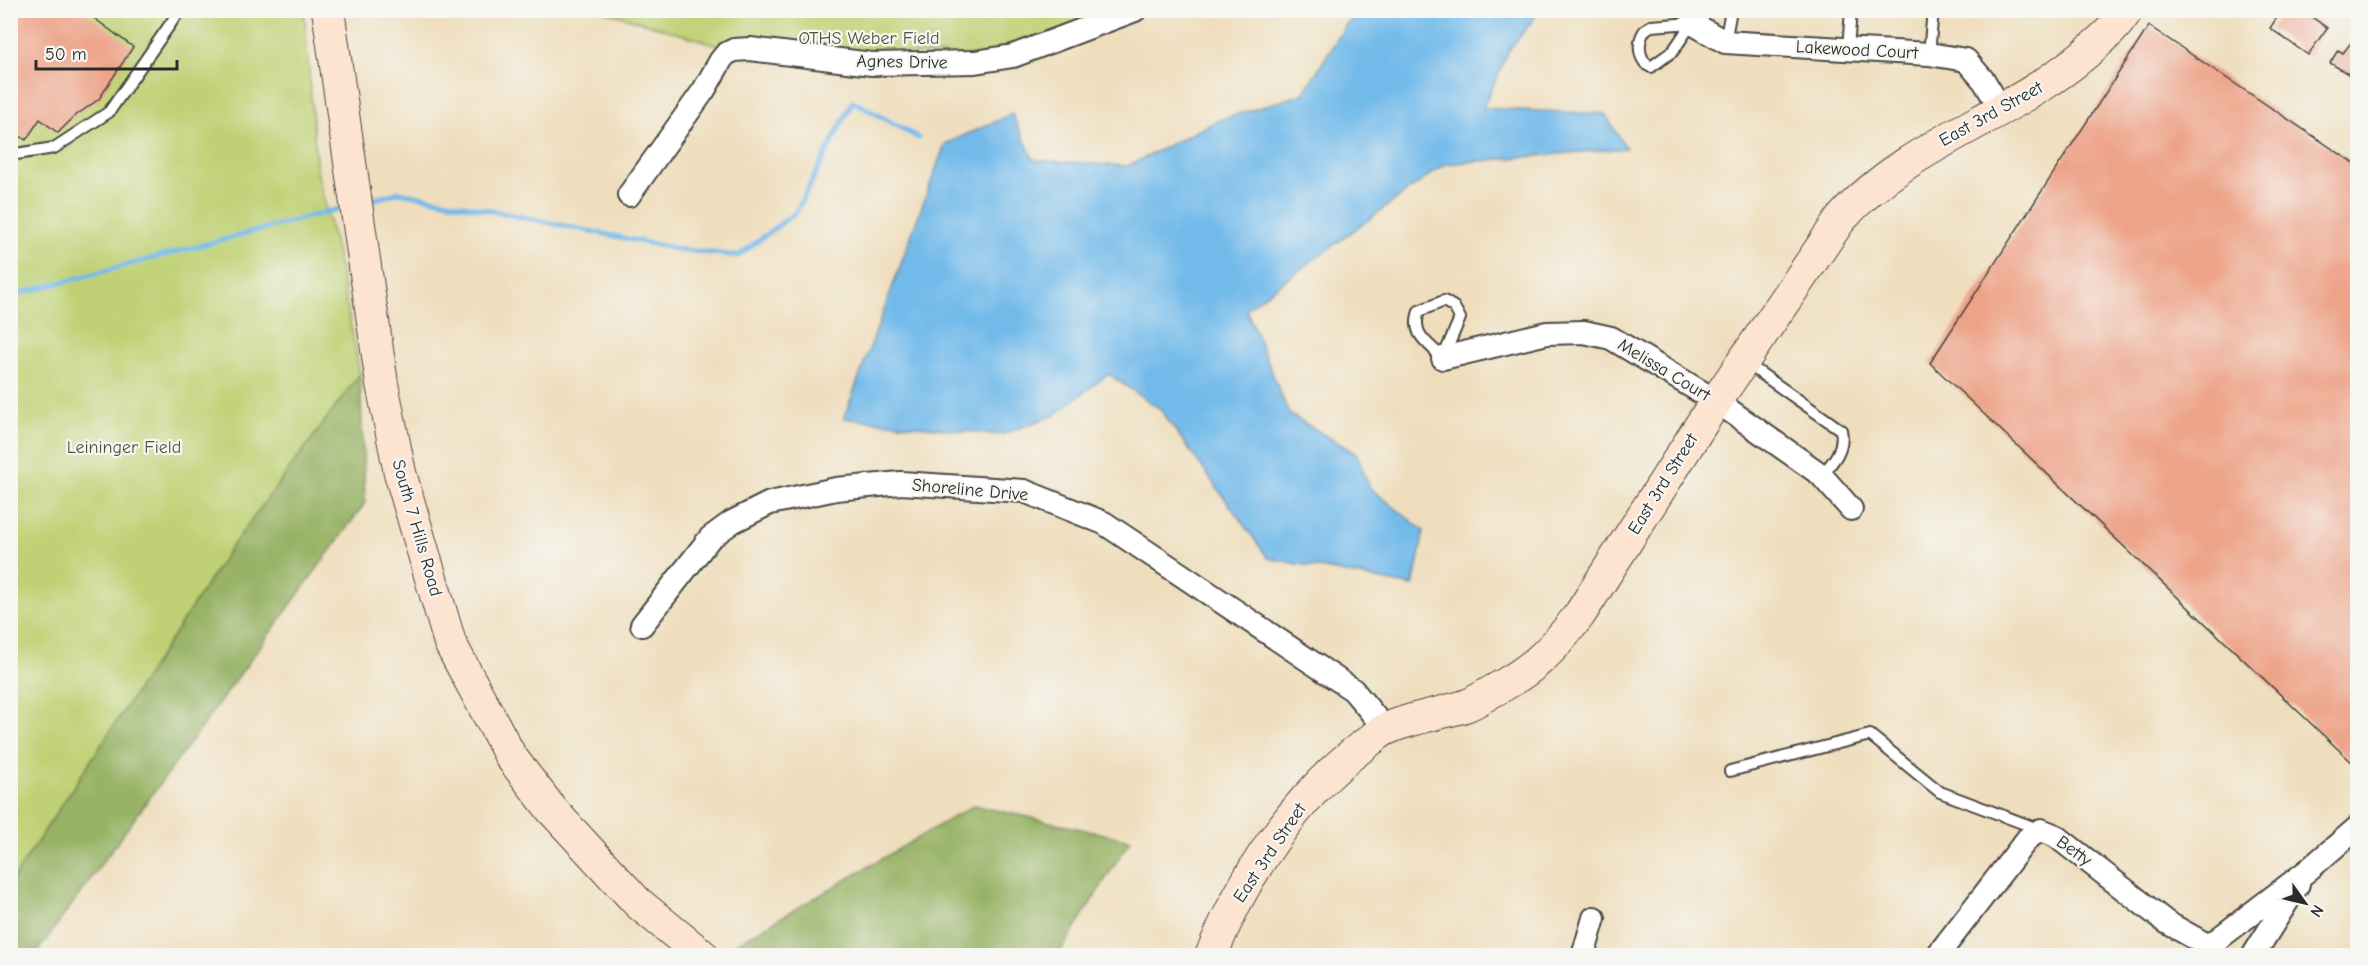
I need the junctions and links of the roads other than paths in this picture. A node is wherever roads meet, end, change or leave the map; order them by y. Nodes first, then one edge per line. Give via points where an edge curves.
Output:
1 (180, 10) edge
2 (328, 10) edge
3 (1135, 10) edge
4 (1731, 10) edge
5 (1851, 10) edge
6 (1933, 10) edge
7 (2127, 10) edge
8 (1692, 23) junction
9 (1725, 42) junction
10 (1848, 49) junction
11 (1929, 54) junction
12 (2001, 109) junction
13 (10, 155) edge
14 (629, 195) dead end
15 (1443, 358) junction
16 (1743, 361) junction
17 (1716, 401) junction
18 (1821, 476) junction
19 (1851, 509) dead end
20 (642, 625) dead end
21 (1386, 730) junction
22 (1730, 771) dead end
23 (2358, 827) edge
24 (2041, 830) junction
25 (2307, 871) junction
26 (1594, 918) dead end
27 (2206, 951) edge
28 (703, 956) edge
29 (1210, 956) edge
30 (1583, 956) edge
31 (1937, 956) edge
32 (2253, 956) edge

1 - 13 lane via 109,112 54,148
2 - 28 street, South 7 Hills Road via 382,384 400,473 450,643 511,757 552,810 638,903
3 - 14 street, Agnes Drive via 1013,56 975,62 872,64 734,50 721,60
4 - 9 lane
5 - 10 lane
6 - 11 lane
7 - 12 street, East 3rd Street via 2117,26 2063,72
8 - 8 lane via 1673,51 1651,67 1644,64 1641,34 1645,28
8 - 9 street, Lakewood Court
9 - 10 street, Lakewood Court
10 - 11 street, Lakewood Court
11 - 12 street, Lakewood Court via 1966,60
12 - 16 street, East 3rd Street via 1944,139 1859,198
15 - 15 lane via 1460,318 1454,307 1444,302 1419,311 1415,323 1419,335
15 - 17 street, Melissa Court via 1547,333 1584,332 1611,338
16 - 17 street, East 3rd Street
16 - 18 lane via 1841,430 1843,441 1839,451
17 - 18 street, Melissa Court
17 - 21 street, East 3rd Street via 1580,614 1534,666 1468,705
18 - 19 street, Melissa Court
20 - 21 street, Shoreline Drive via 710,538 770,503 836,489 901,483 1024,491 1104,523 1353,690
21 - 29 street, East 3rd Street via 1337,765 1291,816 1236,902
22 - 24 lane via 1870,735 1940,792
23 - 25 street
24 - 27 street, Betty via 2056,836
24 - 31 street, Betty via 2028,838
25 - 27 street
25 - 32 street
26 - 30 street

